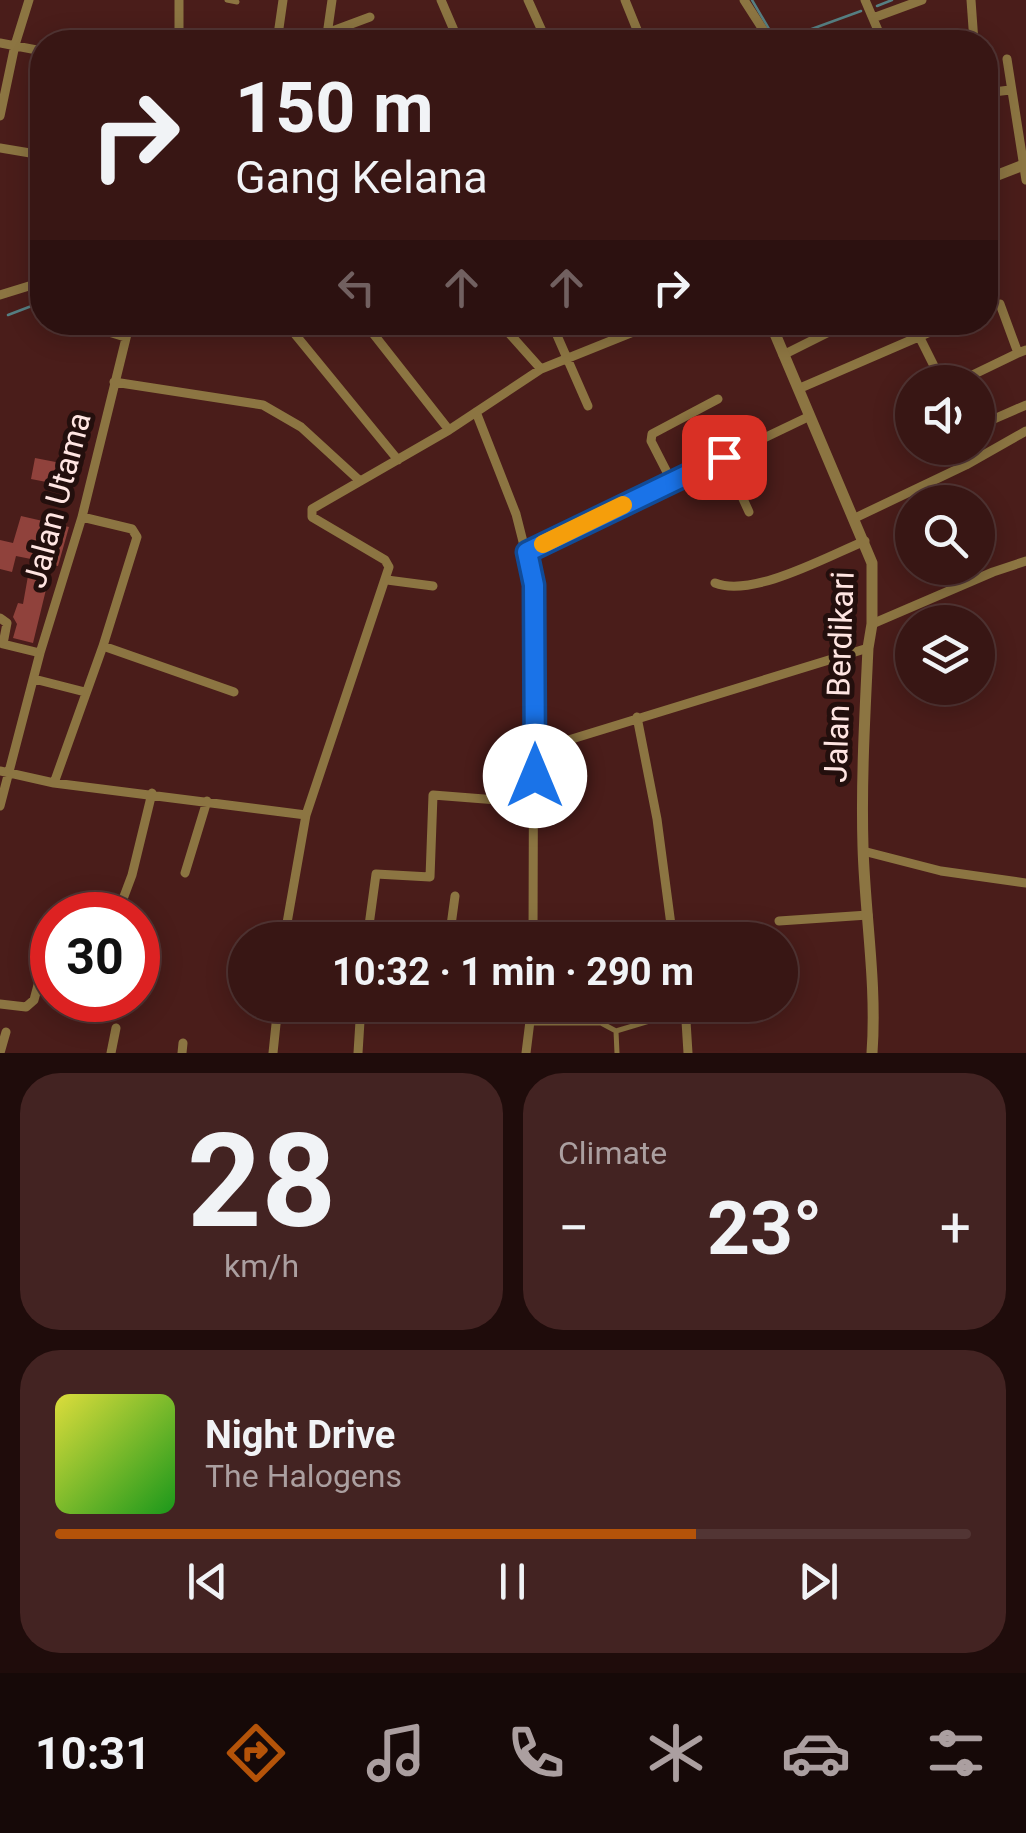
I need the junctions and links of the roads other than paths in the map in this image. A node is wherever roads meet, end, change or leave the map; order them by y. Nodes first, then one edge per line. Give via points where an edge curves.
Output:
1 (28, 0) edge
2 (179, 0) edge
3 (227, 0) edge
4 (282, 0) edge
5 (332, 0) edge
6 (441, 0) edge
7 (528, 0) edge
8 (625, 0) edge
9 (744, 0) edge
10 (865, 0) edge
11 (922, 0) edge
12 (971, 0) edge
13 (237, 2) edge
14 (370, 18) dead end
15 (873, 18) junction
16 (179, 30) edge
17 (278, 30) edge
18 (328, 30) edge
19 (344, 30) edge
20 (454, 30) edge
21 (542, 30) edge
22 (637, 30) edge
23 (763, 30) edge
24 (878, 30) edge
25 (973, 30) edge
26 (0, 43) edge
27 (14, 46) junction
28 (30, 49) edge
29 (1007, 59) dead end
30 (1010, 90) junction
31 (998, 91) edge
32 (0, 116) edge
33 (0, 148) edge
34 (30, 153) edge
35 (1024, 164) edge
36 (998, 175) edge
37 (1026, 180) edge
38 (30, 286) edge
39 (0, 295) edge
40 (998, 305) edge
41 (118, 335) edge
42 (296, 335) edge
43 (374, 335) edge
44 (511, 335) edge
45 (557, 335) edge
46 (626, 335) edge
47 (775, 335) edge
48 (824, 335) edge
49 (926, 335) edge
50 (125, 337) joint
51 (920, 338) junction
52 (1022, 352) edge
53 (783, 356) junction
54 (568, 358) junction
55 (934, 365) edge
56 (994, 365) edge
57 (541, 369) junction
58 (114, 382) junction
59 (798, 389) junction
60 (718, 398) dead end
61 (1026, 405) edge
62 (588, 406) dead end
63 (476, 412) junction
64 (810, 416) junction
65 (995, 419) edge
66 (449, 430) junction
67 (1026, 432) edge
68 (724, 457) junction
69 (398, 460) junction
70 (360, 480) junction
71 (672, 482) junction
72 (750, 512) dead end
73 (82, 517) junction
74 (855, 518) junction
75 (865, 541) junction
76 (527, 552) junction
77 (1026, 562) edge
78 (387, 580) junction
79 (715, 583) dead end
80 (433, 586) dead end
81 (0, 618) edge
82 (872, 624) junction
83 (103, 646) junction
84 (868, 648) junction
85 (40, 654) junction
86 (34, 679) junction
87 (85, 692) junction
88 (234, 692) dead end
89 (637, 716) junction
90 (536, 750) junction
91 (4, 772) edge
92 (54, 783) junction
93 (152, 793) junction
94 (207, 801) junction
95 (535, 803) junction
96 (0, 806) edge
97 (306, 815) junction
98 (863, 850) junction
99 (185, 874) dead end
100 (1026, 882) edge
101 (126, 892) edge
102 (455, 896) dead end
103 (868, 915) junction
104 (780, 921) dead end
105 (287, 922) edge
106 (369, 922) edge
107 (451, 922) edge
108 (533, 922) edge
109 (671, 922) edge
110 (0, 1004) edge
111 (30, 1004) edge
112 (276, 1022) edge
113 (360, 1022) edge
114 (530, 1022) edge
115 (588, 1022) edge
116 (643, 1022) edge
117 (687, 1022) edge
118 (116, 1028) dead end
119 (616, 1031) junction
120 (6, 1032) dead end
121 (0, 1053) edge
122 (111, 1053) edge
123 (273, 1053) edge
124 (358, 1053) edge
125 (526, 1053) edge
126 (617, 1053) edge
127 (688, 1053) edge
128 (872, 1053) edge

1 - 27 street
2 - 16 street
3 - 13 lane
4 - 17 street
5 - 18 street
6 - 20 street
7 - 21 street
8 - 22 street
9 - 23 street
10 - 15 street
11 - 15 street
12 - 25 street
14 - 19 street
15 - 24 street
26 - 27 street
27 - 28 street
27 - 32 street
29 - 30 street
30 - 31 street
30 - 35 street
33 - 34 street
35 - 36 street
35 - 37 street
38 - 39 street
40 - 52 street
41 - 50 street
42 - 69 street
43 - 66 street
44 - 57 street
45 - 54 street
46 - 54 street
47 - 53 street, Jalan Berdikari
48 - 53 street
49 - 51 street
50 - 58 street, Jalan Utama
51 - 55 street
51 - 59 street
52 - 56 street
53 - 59 street, Jalan Berdikari
54 - 57 street
54 - 62 street
57 - 63 street
58 - 70 street via 262,405 301,427
58 - 73 street, Jalan Utama
59 - 64 street, Jalan Berdikari
60 - 71 street via 652,434
61 - 65 street
63 - 66 street
63 - 76 street
64 - 68 street
64 - 74 street, Jalan Berdikari
66 - 69 street
67 - 74 street
68 - 71 street
68 - 72 street
69 - 70 street
70 - 78 street via 310,515 385,560
71 - 76 street
73 - 83 street via 132,529 138,537
73 - 85 street, Jalan Utama
74 - 75 street, Jalan Berdikari
75 - 79 street via 764,582 730,588
75 - 82 street, Jalan Berdikari via 872,563
76 - 90 street via 534,585
77 - 82 street
78 - 80 street
78 - 97 street
81 - 85 street via 7,623 2,644
82 - 84 street, Jalan Berdikari
83 - 87 street
83 - 88 street
84 - 89 street
84 - 98 street, Jalan Berdikari
85 - 86 street, Jalan Utama
86 - 87 street
86 - 91 street, Jalan Utama
87 - 92 street
89 - 90 street
89 - 109 street
90 - 95 street
91 - 92 street
91 - 96 street, Jalan Utama
92 - 93 street
93 - 94 street
93 - 101 street
94 - 97 street
94 - 99 street
95 - 106 street via 433,795 430,877 376,874
95 - 108 street
97 - 105 street
98 - 100 street via 941,871
98 - 103 street, Jalan Berdikari
102 - 107 street
103 - 104 street
103 - 128 street, Jalan Berdikari
110 - 111 street
112 - 123 street
113 - 124 street
114 - 125 street
115 - 119 lane
116 - 119 lane
117 - 127 street
118 - 122 street
119 - 126 lane
120 - 121 street

